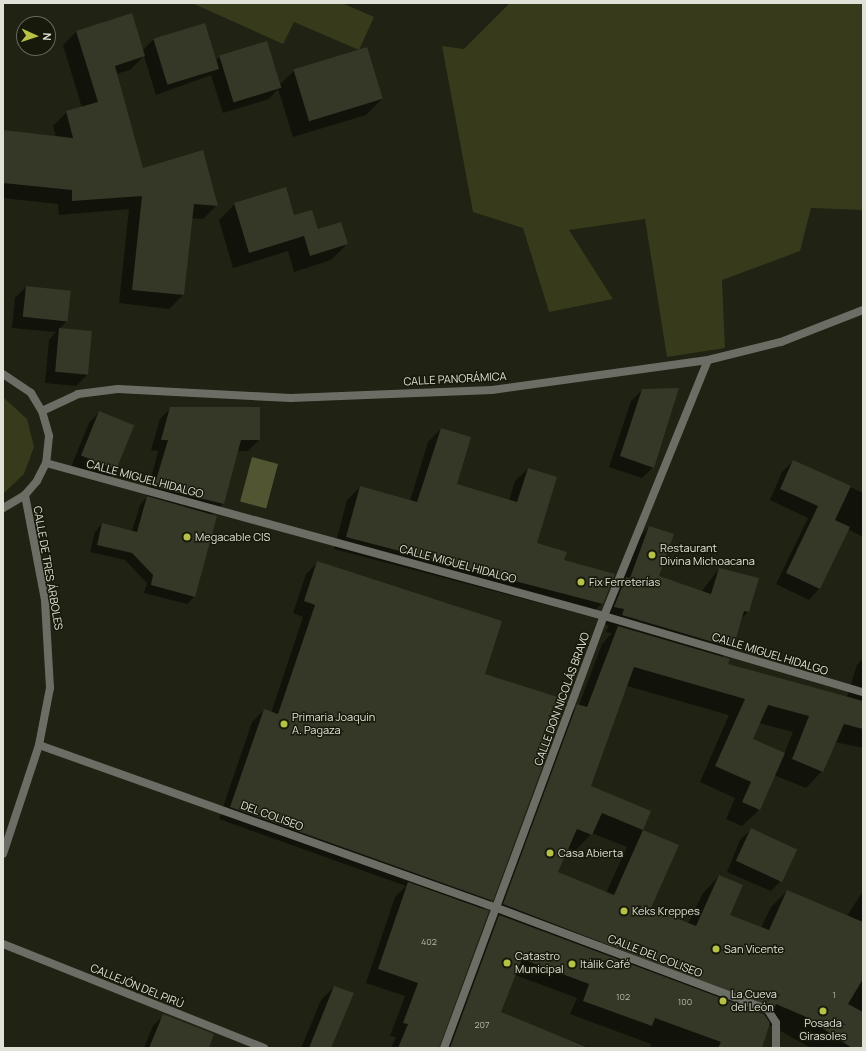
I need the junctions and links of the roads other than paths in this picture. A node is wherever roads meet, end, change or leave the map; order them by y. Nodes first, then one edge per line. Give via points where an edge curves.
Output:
1 (863, 310) edge
2 (708, 360) junction
3 (3, 374) edge
4 (42, 411) junction
5 (46, 463) junction
6 (25, 495) junction
7 (3, 508) edge
8 (604, 616) junction
9 (863, 692) edge
10 (39, 745) junction
11 (3, 854) edge
12 (497, 908) junction
13 (3, 944) edge
14 (264, 1048) edge
15 (444, 1048) edge
16 (776, 1048) edge

1 - 2 street, CALLE PANORÁMICA via 781,342
2 - 4 street, CALLE PANORÁMICA via 484,390 291,398 98,390 78,394
2 - 8 street, CALLE DON NICOLÁS BRAVO
3 - 4 street via 31,393
4 - 5 street via 49,436
5 - 6 street
5 - 8 street, CALLE MIGUEL HIDALGO
6 - 7 street
6 - 10 street, CALLE DE TRES ÁRBOLES via 48,634 49,703
8 - 9 street, CALLE MIGUEL HIDALGO
8 - 12 street, CALLE DON NICOLÁS BRAVO
10 - 11 street, CALLE DE TRES ÁRBOLES
10 - 12 street, DEL COLISEO
12 - 15 street, CALLE DON NICOLÁS BRAVO
12 - 16 street, CALLE DEL COLISEO via 768,1010 776,1023
13 - 14 street, CALLEJÓN DEL PIRÚ

